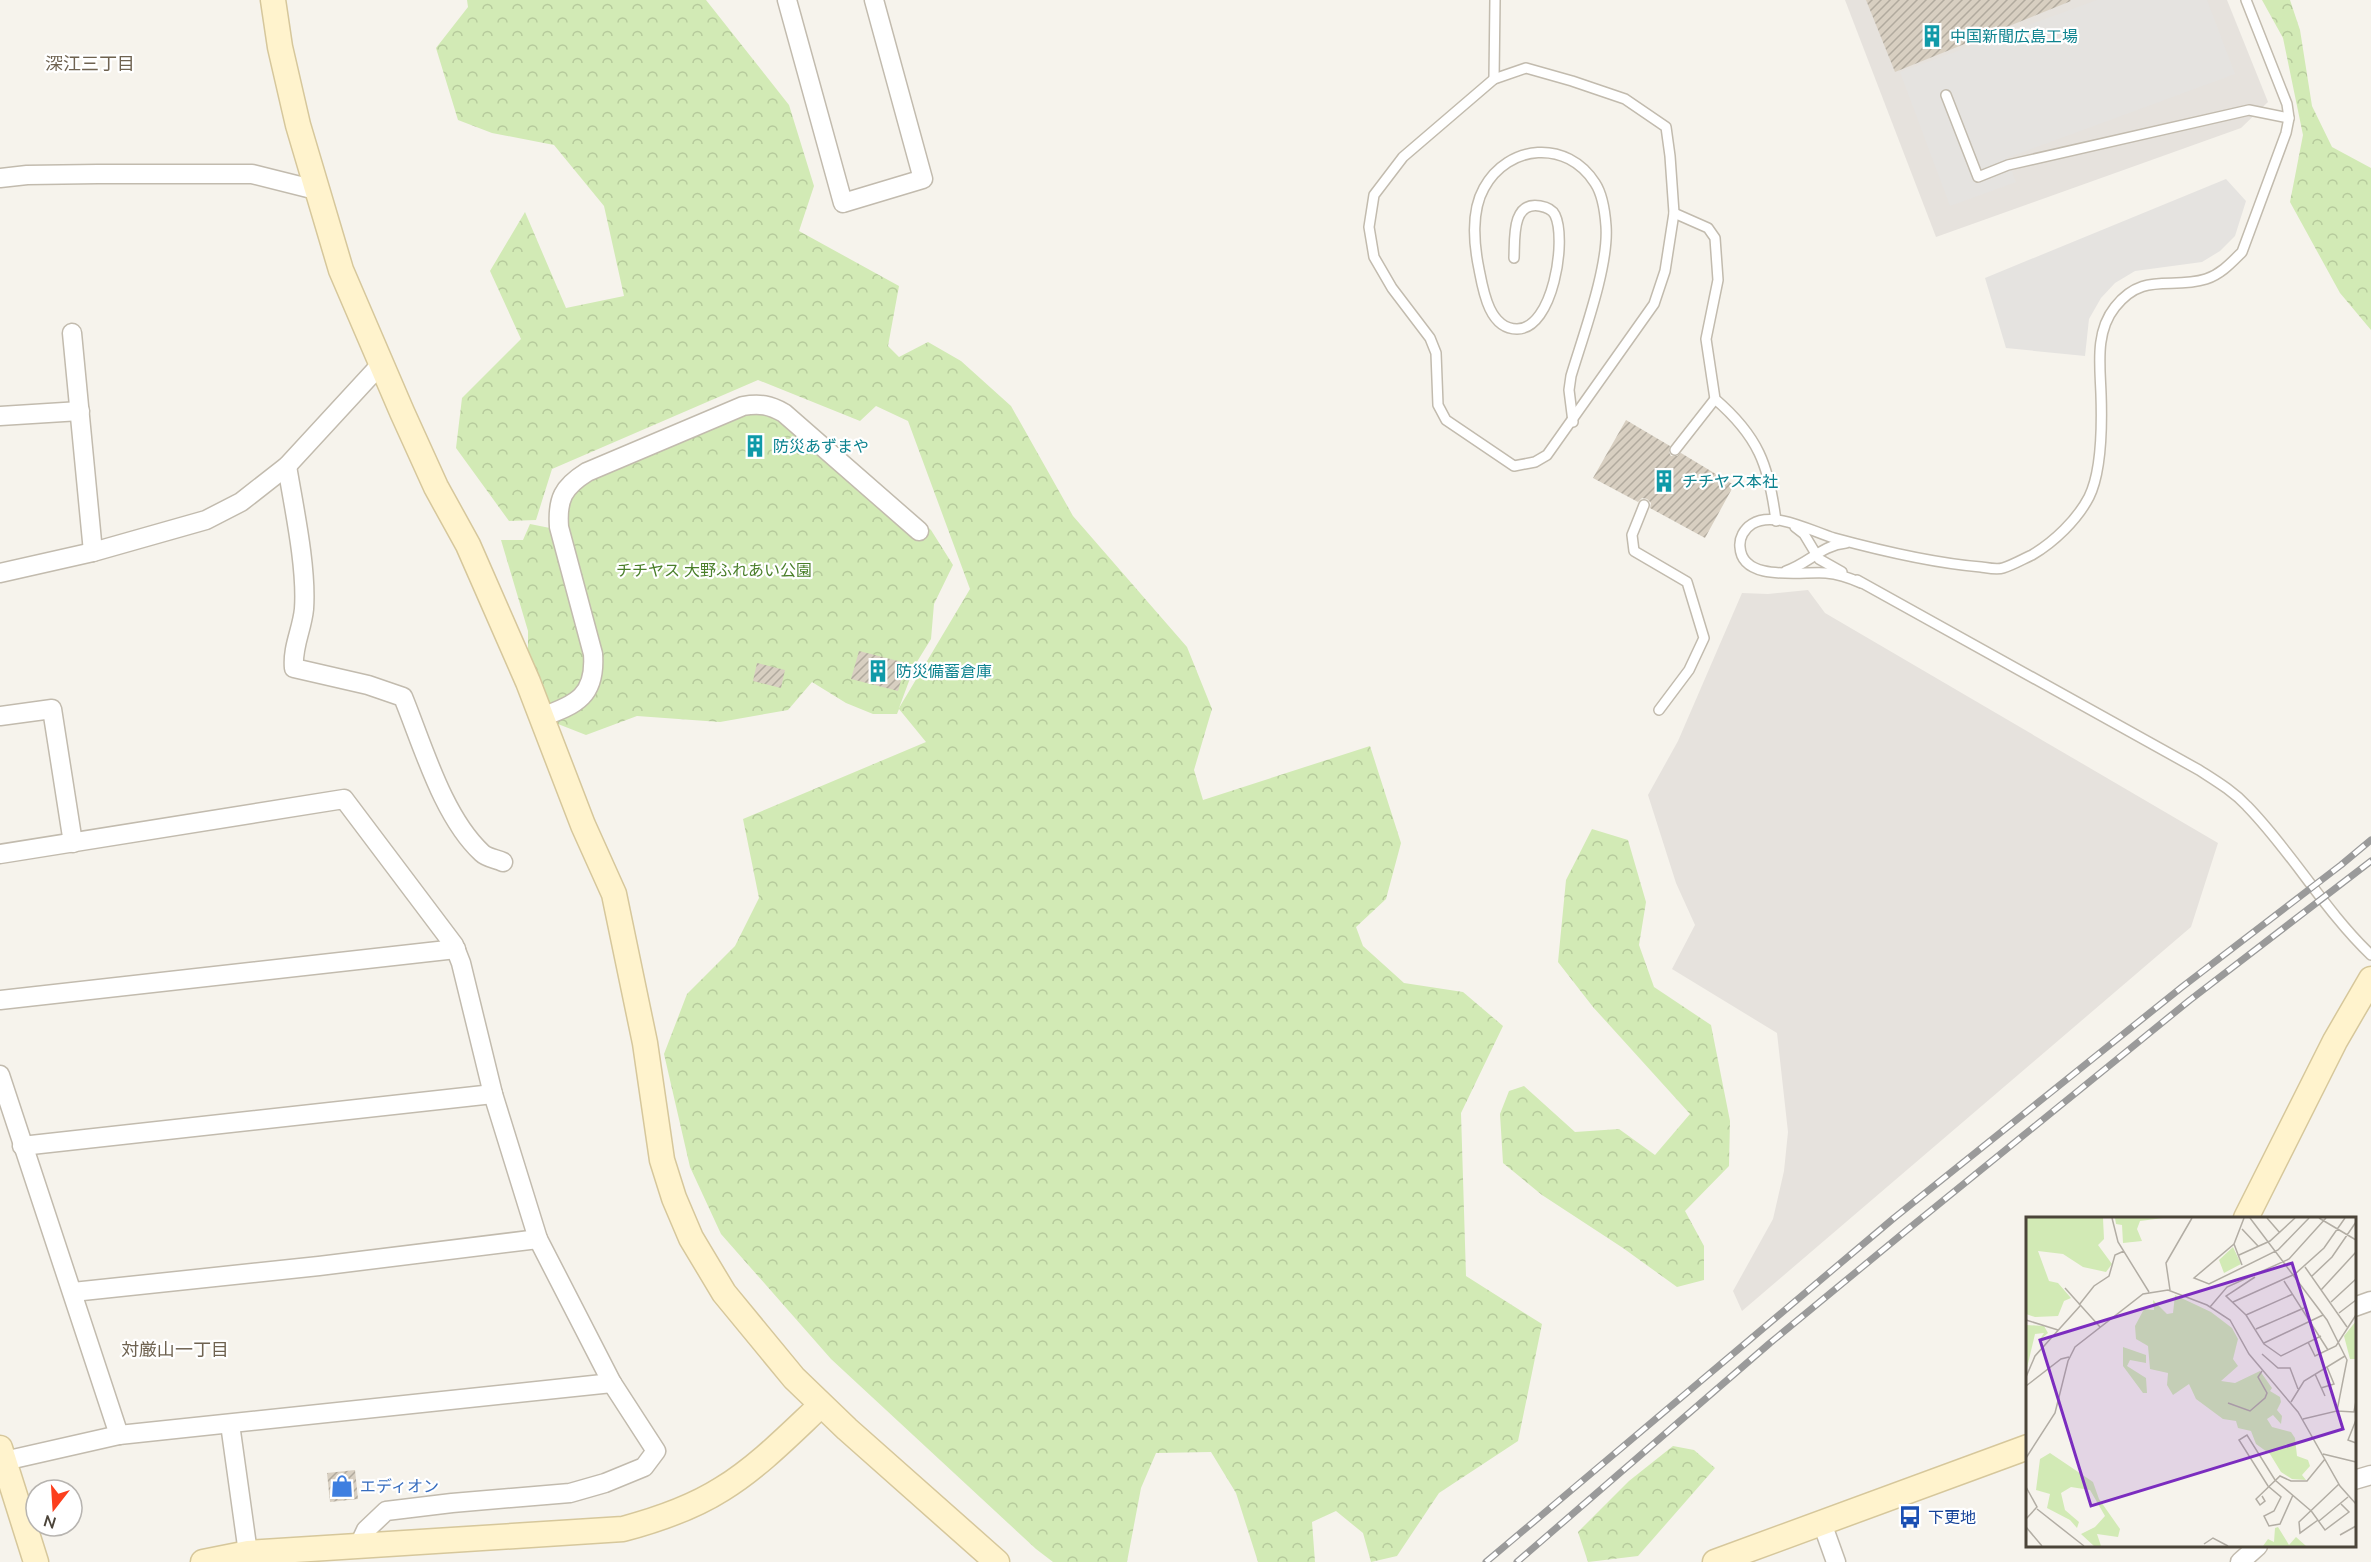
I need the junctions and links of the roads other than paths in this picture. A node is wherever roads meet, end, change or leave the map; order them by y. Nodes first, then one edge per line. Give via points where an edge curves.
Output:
1 (273, 0) edge
2 (787, 0) edge
3 (874, 0) edge
4 (1495, 0) edge
5 (2246, 0) edge
6 (1494, 79) junction
7 (1946, 95) dead end
8 (2289, 118) junction
9 (0, 177) edge
10 (316, 190) junction
11 (1674, 213) junction
12 (1514, 258) dead end
13 (72, 333) dead end
14 (381, 364) junction
15 (1715, 399) junction
16 (80, 411) junction
17 (0, 416) edge
18 (1573, 422) junction
19 (1676, 450) dead end
20 (287, 466) junction
21 (1644, 506) dead end
22 (1780, 522) junction
23 (919, 531) dead end
24 (1858, 544) junction
25 (93, 552) junction
26 (1816, 554) junction
27 (1766, 571) junction
28 (0, 573) edge
29 (1861, 583) junction
30 (1659, 710) dead end
31 (0, 716) edge
32 (542, 717) junction
33 (73, 843) junction
34 (0, 854) edge
35 (503, 862) dead end
36 (456, 949) junction
37 (2371, 955) edge
38 (2371, 979) edge
39 (0, 1000) edge
40 (0, 1075) edge
41 (493, 1094) junction
42 (22, 1146) junction
43 (2247, 1217) edge
44 (538, 1239) junction
45 (73, 1292) junction
46 (2371, 1301) edge
47 (2356, 1307) edge
48 (612, 1383) junction
49 (821, 1405) junction
50 (230, 1424) junction
51 (119, 1435) junction
52 (2026, 1447) edge
53 (1, 1457) edge
54 (2371, 1475) edge
55 (2356, 1480) edge
56 (1822, 1523) junction
57 (359, 1545) junction
58 (2256, 1547) edge
59 (248, 1553) junction
60 (36, 1562) edge
61 (203, 1562) edge
62 (997, 1562) edge
63 (1715, 1562) edge
64 (1836, 1562) edge
65 (2240, 1562) edge

1 - 10 street via 283,58
2 - 3 street via 843,204 923,179
4 - 6 lane
5 - 8 lane
6 - 11 lane via 1526,68 1544,73 1625,99 1666,127
6 - 18 lane via 1402,156 1374,195 1369,227 1374,257 1430,338 1436,353 1438,405 1446,420 1514,466 1547,455
7 - 8 lane via 1978,177 2008,165 2248,110
8 - 24 lane via 2242,252 2205,280 2147,285 2130,292 2114,308 2102,331 2098,462 2089,497 2052,542 2002,569 1953,565
9 - 10 street via 252,174
10 - 14 street via 341,270
11 - 15 lane via 1708,228 1715,238 1718,280 1706,339
11 - 18 lane via 1665,271 1654,304
12 - 18 lane via 1518,216 1535,205 1548,207 1555,215 1559,237 1558,262 1547,306 1530,326 1517,329 1502,325 1491,312 1482,286 1476,255 1478,204 1495,173 1527,152 1543,151 1570,159 1596,184 1606,228 1599,280 1571,376
13 - 16 street
14 - 20 street
14 - 32 street via 436,487 468,545
15 - 19 lane
15 - 22 lane via 1754,440
16 - 17 street
16 - 25 street
20 - 25 street via 241,502 206,520
20 - 35 street via 304,610 293,656 294,668 403,697 443,795 463,831 484,855
21 - 30 lane via 1632,535 1634,551 1687,582 1704,638 1689,670
22 - 24 lane
22 - 26 lane via 1804,534
22 - 27 lane via 1759,520 1740,539 1749,565
23 - 32 street via 784,413 757,403 587,472 562,494 558,510 594,671 579,700
24 - 26 lane via 1838,544
25 - 28 street
26 - 27 lane via 1787,571
26 - 29 lane
27 - 29 lane via 1827,573
29 - 37 lane via 2223,785 2246,804 2345,929
31 - 33 street via 52,709
32 - 49 street via 614,894 645,1043 657,1135 674,1198 691,1238 724,1293
33 - 34 street
33 - 36 street via 344,800
36 - 39 street
36 - 41 street
38 - 43 street via 2335,1041
40 - 42 street
41 - 42 street
41 - 44 street
42 - 45 street
44 - 45 street
44 - 48 street
45 - 51 street
46 - 47 street
48 - 50 street
48 - 57 street via 656,1451 644,1467 605,1484 570,1493 386,1511 366,1530
49 - 57 street via 722,1489 656,1520 623,1529
49 - 62 street
50 - 51 street
50 - 59 street
51 - 53 street
52 - 56 street
53 - 60 street
54 - 55 street
56 - 63 street
56 - 64 street
57 - 59 street
58 - 65 street
59 - 61 street

